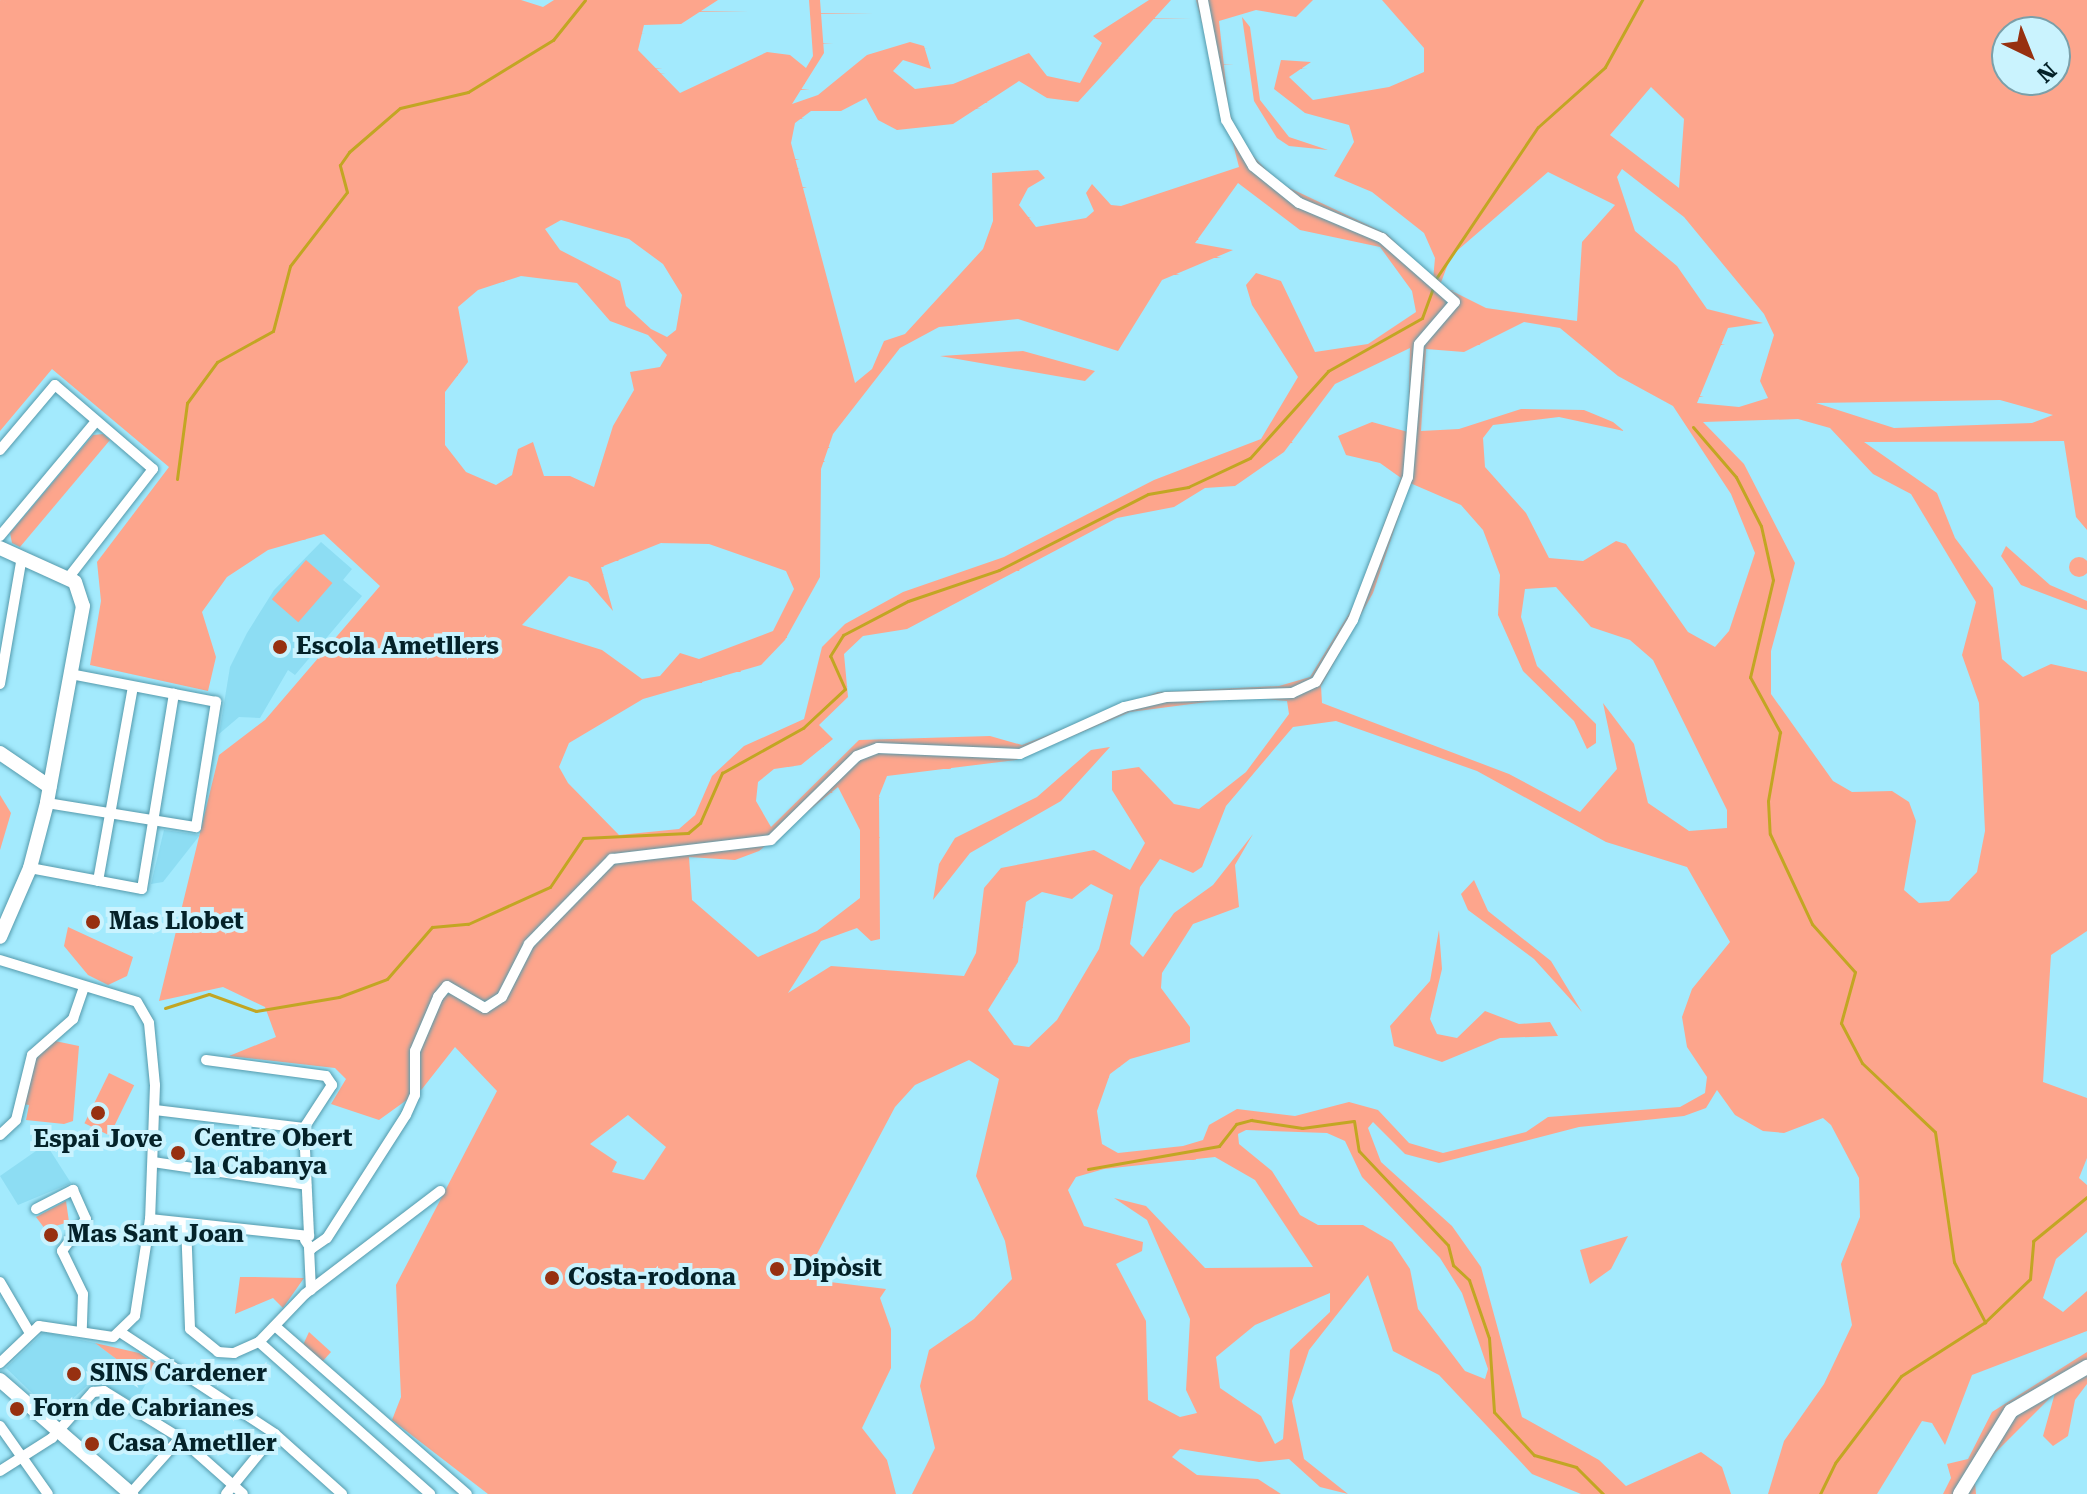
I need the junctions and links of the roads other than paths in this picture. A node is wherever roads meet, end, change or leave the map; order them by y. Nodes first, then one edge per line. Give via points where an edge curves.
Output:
1 (1203, 0) edge
2 (96, 421) junction
3 (0, 450) edge
4 (0, 536) edge
5 (0, 548) edge
6 (22, 557) junction
7 (68, 578) junction
8 (71, 674) junction
9 (0, 684) edge
10 (133, 687) junction
11 (174, 694) junction
12 (0, 753) edge
13 (50, 787) junction
14 (47, 803) junction
15 (111, 813) junction
16 (153, 820) junction
17 (30, 868) junction
18 (98, 881) junction
19 (0, 937) edge
20 (0, 960) edge
21 (84, 987) junction
22 (206, 1060) dead end
23 (155, 1110) junction
24 (304, 1128) junction
25 (0, 1135) edge
26 (153, 1162) junction
27 (306, 1185) junction
28 (440, 1191) dead end
29 (36, 1209) dead end
30 (150, 1219) junction
31 (186, 1224) junction
32 (310, 1241) junction
33 (0, 1282) edge
34 (311, 1290) junction
35 (275, 1326) junction
36 (28, 1330) junction
37 (82, 1332) junction
38 (123, 1334) junction
39 (259, 1342) junction
40 (0, 1363) edge
41 (2087, 1367) edge
42 (0, 1380) edge
43 (0, 1426) edge
44 (59, 1431) junction
45 (275, 1434) junction
46 (180, 1438) junction
47 (22, 1457) junction
48 (0, 1471) edge
49 (230, 1490) edge
50 (340, 1493) edge
51 (48, 1494) edge
52 (130, 1494) edge
53 (243, 1494) edge
54 (430, 1494) edge
55 (467, 1494) edge
56 (1960, 1494) edge

1 - 32 street via 1226,120 1253,166 1299,203 1382,238 1455,302 1415,355 1408,477 1353,620 1307,690 1166,697 1124,707 1020,754 878,748 857,756 771,840 612,859 529,944 502,997 485,1008 447,986 438,997 415,1051 415,1095 406,1115 327,1238
2 - 3 street via 55,385
2 - 4 street
2 - 7 street via 153,469
5 - 6 street
6 - 7 street
6 - 9 street
7 - 8 street via 80,588 83,606
8 - 10 street
8 - 13 street
10 - 11 street
10 - 15 street
11 - 16 street
11 - 16 street via 216,702 196,827
12 - 13 street
13 - 14 street
14 - 15 street
14 - 17 street
15 - 16 street
15 - 18 street
16 - 18 street via 142,889
17 - 18 street
17 - 19 street
20 - 21 street
21 - 23 street via 137,1002 149,1023
21 - 25 street via 73,1019 32,1055 16,1120
22 - 24 street via 326,1076 332,1085
23 - 24 street
23 - 26 street
24 - 27 street
26 - 27 street
26 - 30 street
27 - 32 street
28 - 34 street
29 - 37 street via 73,1190 86,1219 62,1251 83,1294
30 - 31 street
30 - 38 street via 135,1316
31 - 32 street
31 - 39 street via 190,1329 218,1352
32 - 34 street
33 - 36 street
34 - 35 street
35 - 39 street
35 - 55 street
36 - 37 street
36 - 40 street
37 - 38 street
38 - 45 street
39 - 54 street
41 - 56 street via 2011,1411
42 - 44 street
43 - 47 street
44 - 46 street via 93,1392 104,1391
44 - 47 street
44 - 52 street
45 - 49 street
45 - 50 street
46 - 49 street
46 - 52 street
47 - 48 street
47 - 51 street
49 - 53 street

